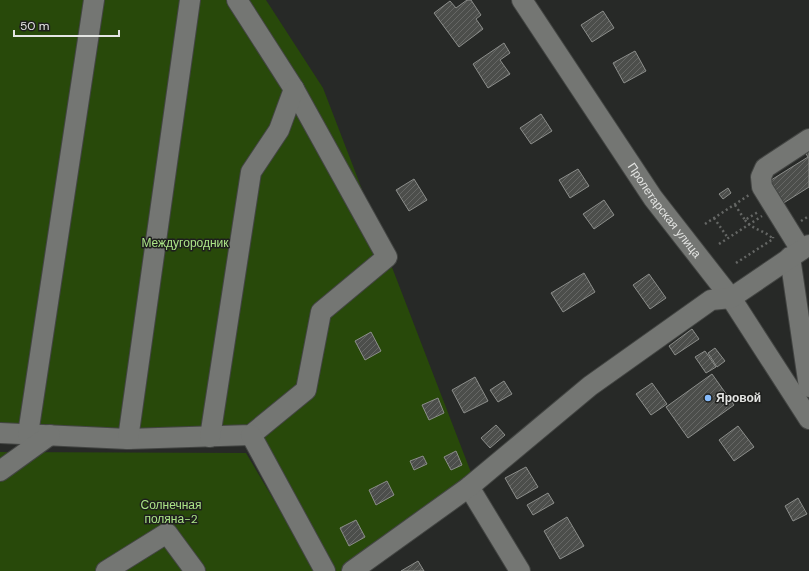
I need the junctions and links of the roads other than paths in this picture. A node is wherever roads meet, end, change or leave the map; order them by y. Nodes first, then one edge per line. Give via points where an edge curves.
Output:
1 (94, 0) edge
2 (190, 0) edge
3 (238, 0) edge
4 (522, 0) edge
5 (294, 89) junction
6 (809, 139) edge
7 (800, 251) edge
8 (731, 298) junction
9 (809, 387) edge
10 (809, 419) edge
11 (0, 433) edge
12 (28, 434) junction
13 (50, 435) junction
14 (251, 435) junction
15 (210, 437) junction
16 (128, 439) junction
17 (0, 471) edge
18 (469, 486) junction
19 (106, 571) edge
20 (195, 571) edge
21 (325, 571) edge
22 (352, 571) edge
23 (520, 571) edge

1 - 12 street
2 - 16 street
3 - 5 street
4 - 8 street, Пролетарская улица via 653,198
5 - 14 street via 387,258 321,312 306,390
5 - 15 street via 279,130 251,172
6 - 7 street via 765,168 761,177 767,215 778,234
7 - 8 street
7 - 9 street
8 - 10 street, Пролетарская улица
8 - 18 street via 711,300 590,386
11 - 12 street
12 - 13 street
13 - 16 street
13 - 17 street
14 - 15 street
14 - 21 street
15 - 16 street
18 - 22 street
18 - 23 street
19 - 20 street via 167,533

